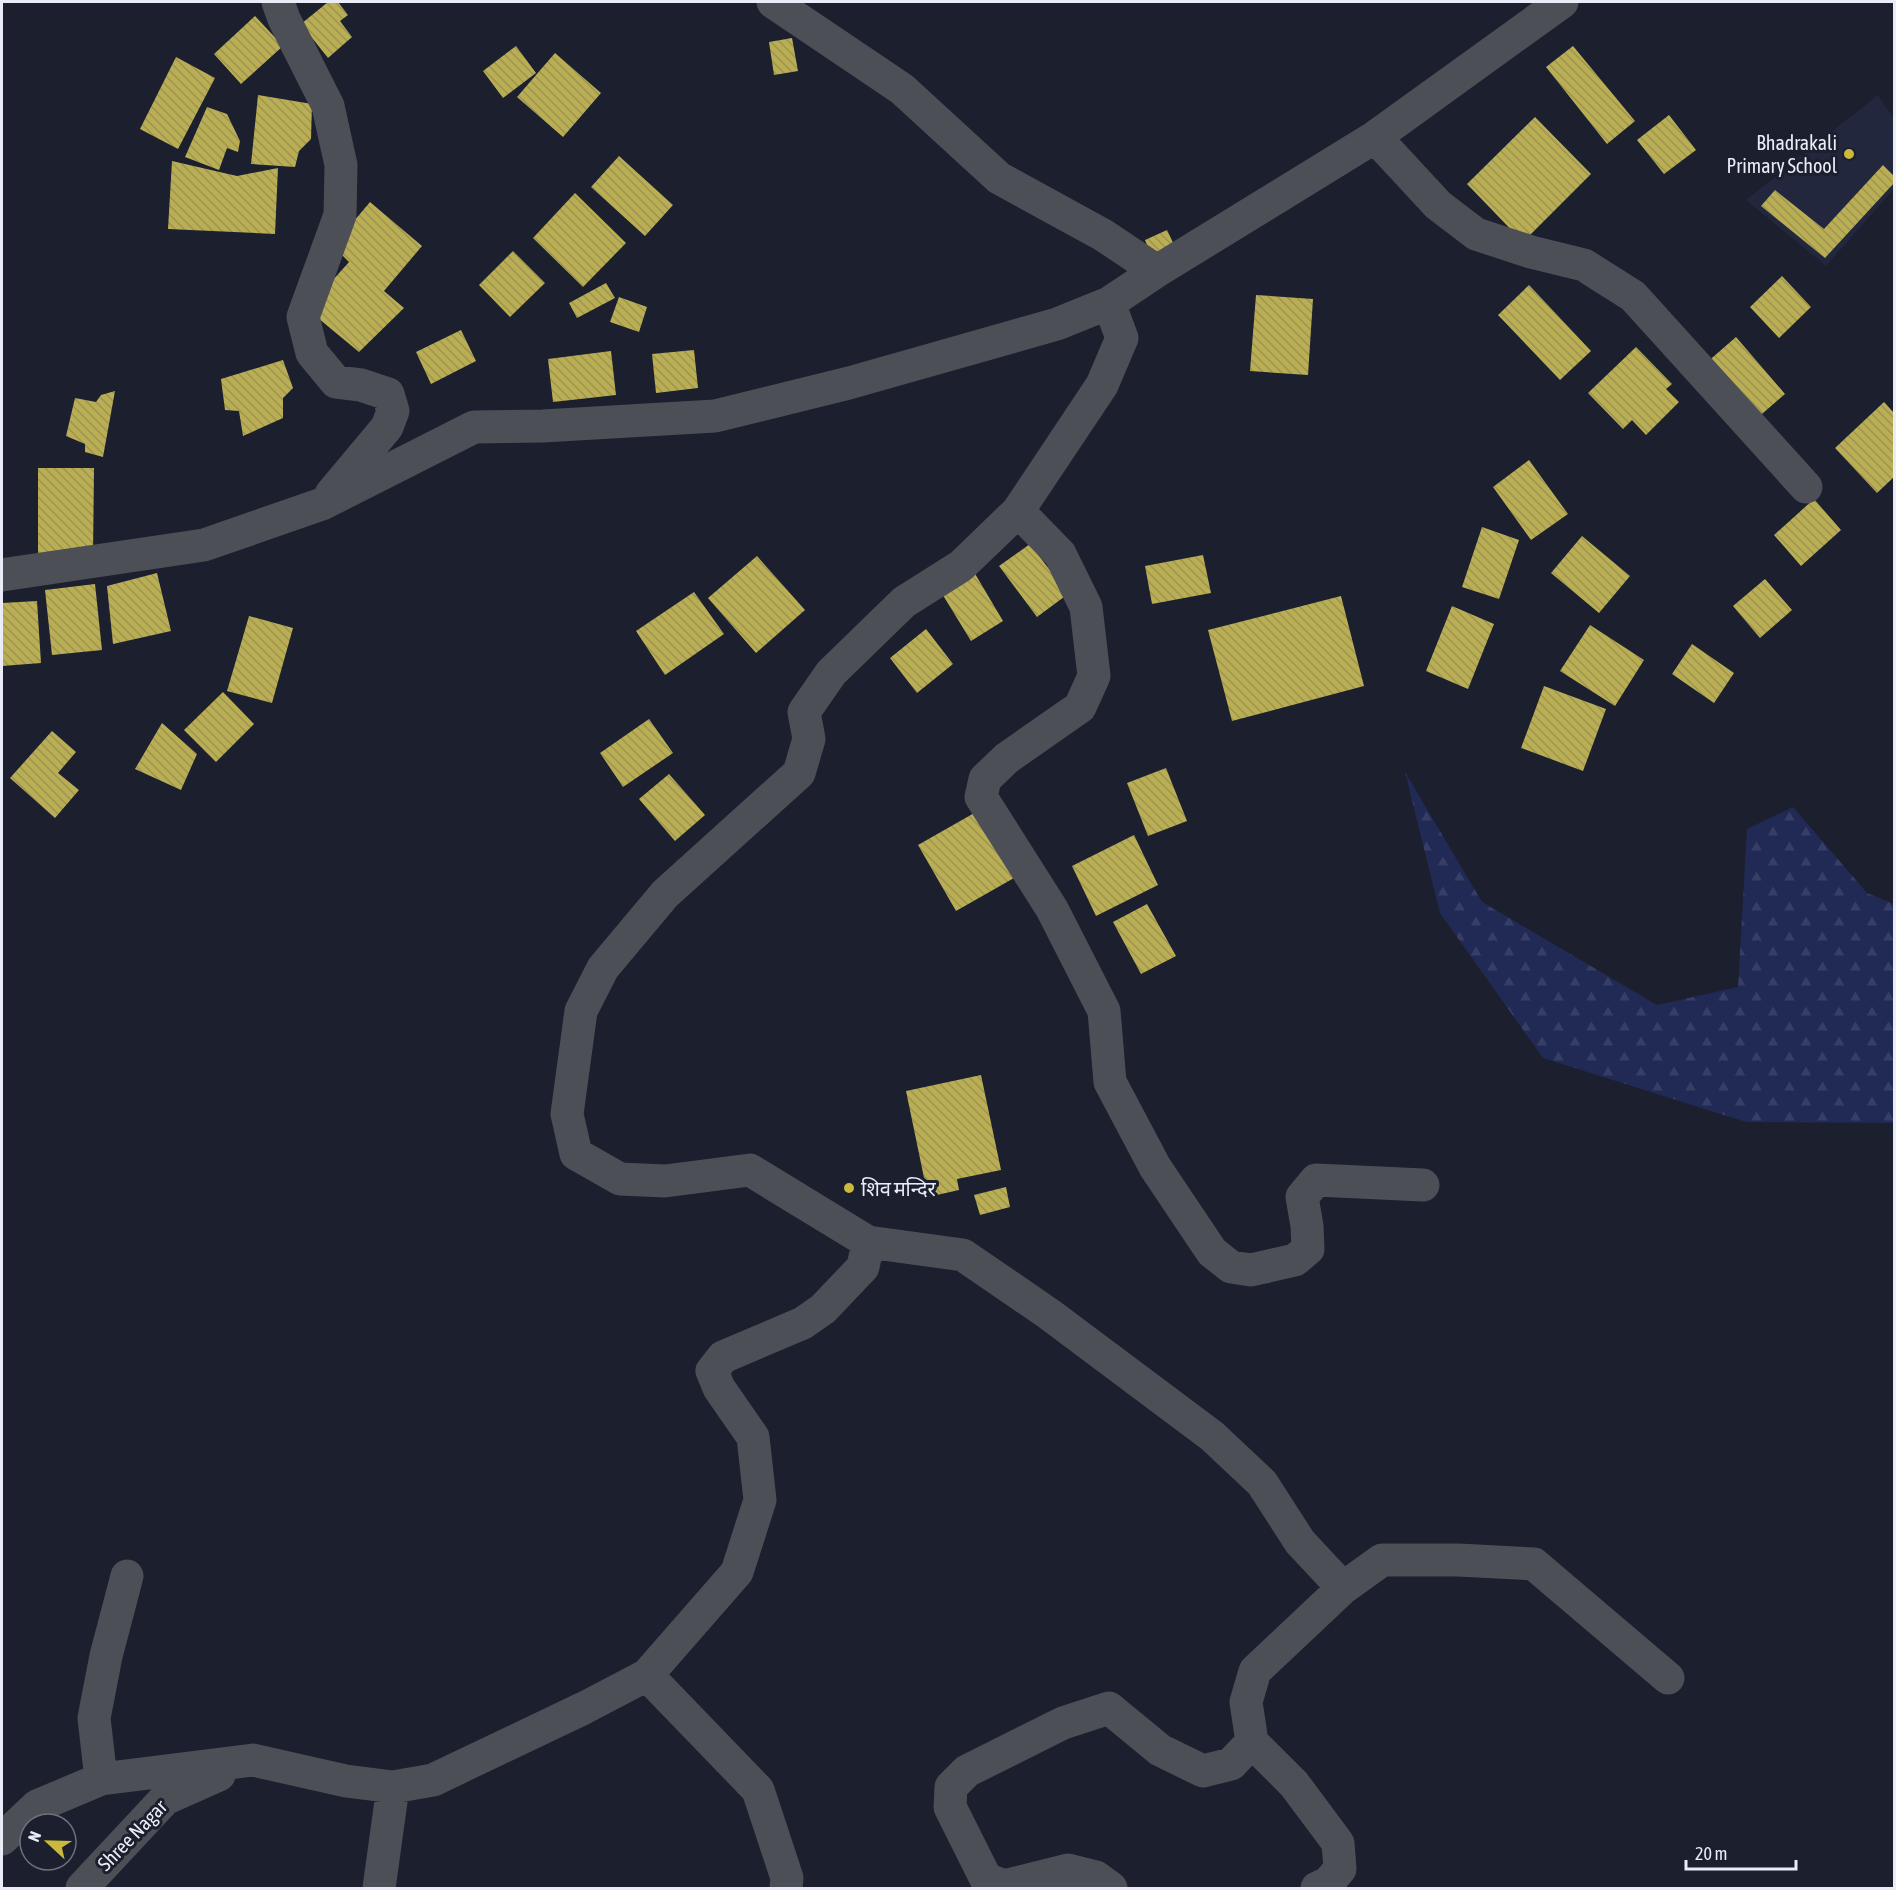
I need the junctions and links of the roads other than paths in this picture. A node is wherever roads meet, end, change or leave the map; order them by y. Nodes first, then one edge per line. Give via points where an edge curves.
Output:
1 (278, 2) edge
2 (773, 2) edge
3 (1562, 2) edge
4 (1375, 137) junction
5 (1157, 272) junction
6 (1109, 303) junction
7 (1806, 487) dead end
8 (322, 504) junction
9 (1018, 511) junction
10 (2, 575) edge
11 (1423, 1185) dead end
12 (868, 1242) junction
13 (127, 1576) dead end
14 (1343, 1588) junction
15 (647, 1675) junction
16 (1668, 1678) dead end
17 (1252, 1742) junction
18 (253, 1760) junction
19 (101, 1779) junction
20 (393, 1787) junction
21 (2, 1839) edge
22 (82, 1888) edge
23 (379, 1888) edge
24 (786, 1888) edge
25 (1111, 1888) edge
26 (1317, 1888) edge

1 - 8 street via 328,106 341,165 340,214 303,317 312,353 336,382 388,394 393,411 387,427
2 - 5 street via 902,89 999,178 1103,235
3 - 4 street
4 - 5 street
4 - 7 street via 1438,205 1476,234 1584,265 1633,296
5 - 6 street
6 - 8 street via 1057,324 715,416 474,427
6 - 9 street via 1122,338 1102,385
8 - 10 street via 204,545
9 - 11 street via 1060,554 1086,607 1094,676 1080,707 1007,758 985,779 981,797 1052,909 1104,1011 1110,1082 1155,1167 1212,1252 1231,1267 1251,1270 1295,1260 1308,1249 1302,1197 1316,1180
9 - 12 street via 961,566 904,602 831,673 804,712 809,739 799,773 665,894 603,968 581,1011 567,1114 576,1154 620,1179 665,1181 750,1170
12 - 14 street via 963,1255 1049,1314 1212,1436 1262,1483 1300,1542
12 - 15 street via 863,1267 823,1309 803,1323 723,1357 712,1371 719,1388 753,1437 760,1500 737,1572
13 - 19 street via 94,1718
14 - 16 street via 1382,1560 1534,1564
14 - 17 street via 1255,1671 1246,1701
15 - 20 street via 433,1780
15 - 24 street via 758,1790 787,1878
17 - 25 street via 1231,1764 1203,1771 1160,1749 1109,1708 1052,1729 967,1771 951,1787 950,1807 986,1879 1004,1886 1068,1870 1096,1877
17 - 26 street via 1294,1784 1338,1843 1340,1869 1328,1883
18 - 19 street
18 - 20 street via 346,1781
18 - 22 street, Shree Nagar via 165,1799
19 - 21 street via 37,1806
20 - 23 street

